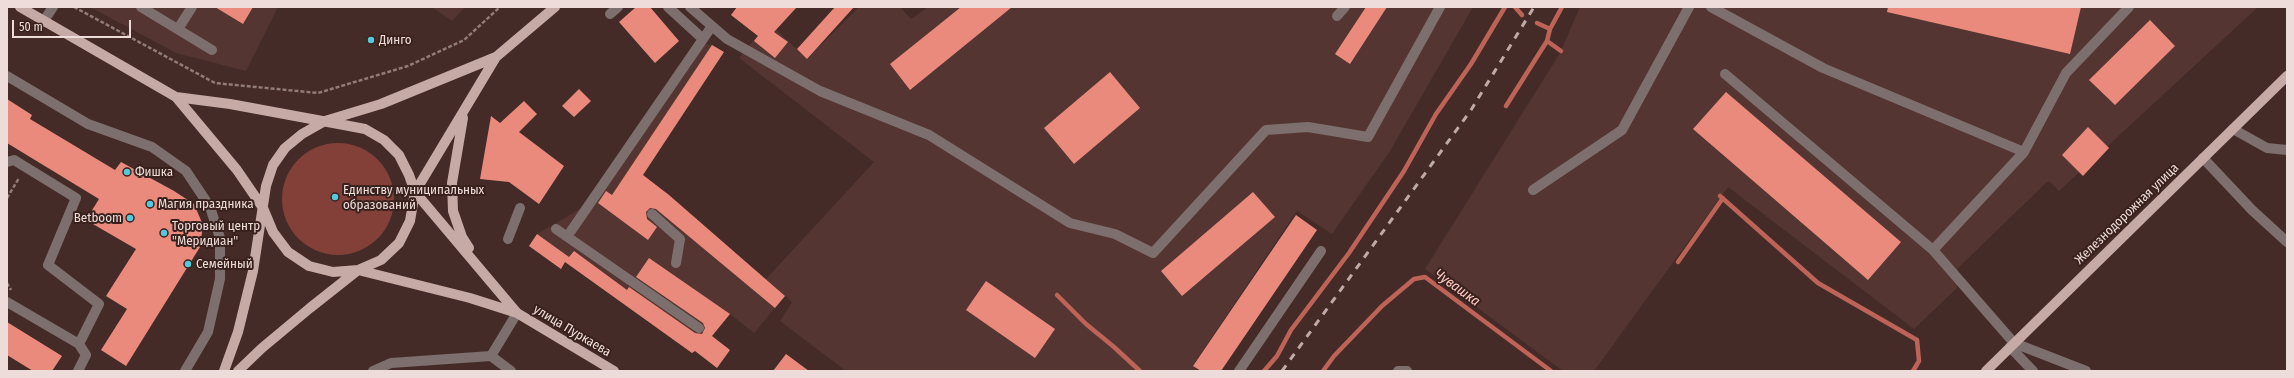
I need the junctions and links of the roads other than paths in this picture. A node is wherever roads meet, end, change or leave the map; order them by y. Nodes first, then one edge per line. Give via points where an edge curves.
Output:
1 (20, 7) edge
2 (53, 7) edge
3 (141, 7) edge
4 (192, 7) edge
5 (555, 7) edge
6 (668, 7) edge
7 (690, 7) edge
8 (1345, 7) edge
9 (1440, 7) edge
10 (1689, 7) edge
11 (1711, 7) edge
12 (2128, 7) edge
13 (1337, 16) dead end
14 (43, 22) junction
15 (712, 26) junction
16 (178, 29) junction
17 (703, 39) junction
18 (212, 50) dead end
19 (496, 57) junction
20 (1725, 74) dead end
21 (7, 76) edge
22 (2287, 76) edge
23 (176, 97) junction
24 (464, 112) junction
25 (325, 121) junction
26 (2233, 129) junction
27 (2287, 150) edge
28 (2024, 152) junction
29 (2203, 158) junction
30 (7, 162) edge
31 (1533, 190) dead end
32 (415, 192) junction
33 (263, 208) junction
34 (520, 208) dead end
35 (652, 214) dead end
36 (556, 229) dead end
37 (571, 231) dead end
38 (508, 239) dead end
39 (2287, 242) edge
40 (1933, 250) junction
41 (1321, 251) dead end
42 (676, 263) dead end
43 (358, 270) junction
44 (494, 284) junction
45 (7, 302) edge
46 (517, 312) junction
47 (699, 328) dead end
48 (79, 344) junction
49 (2012, 345) junction
50 (492, 356) junction
51 (78, 371) edge
52 (185, 371) edge
53 (224, 371) edge
54 (238, 371) edge
55 (373, 371) edge
56 (511, 371) edge
57 (614, 371) edge
58 (1239, 371) edge
59 (1398, 371) edge
60 (1407, 371) edge
61 (1986, 371) edge
62 (2033, 371) edge
63 (2086, 371) edge

1 - 14 main road
2 - 14 lane
3 - 16 lane
4 - 16 lane
5 - 19 main road
6 - 17 lane
7 - 15 lane
8 - 13 lane
9 - 15 lane via 1368,137 1308,127 1266,130 1153,253 1115,234 1070,223 929,135 820,91 727,39
10 - 31 lane via 1622,130
11 - 28 lane via 1823,68
12 - 28 lane via 2066,73
14 - 23 main road
15 - 17 lane
16 - 18 lane
17 - 37 lane
19 - 24 main road
19 - 25 main road via 381,104
20 - 40 lane
21 - 52 lane via 88,124 152,147 186,171 210,207 220,238 220,280 208,332
22 - 26 main road, Железнодорожная улица
23 - 25 main road
23 - 33 main road via 237,170
24 - 32 main road
24 - 44 main road via 452,183 453,211 462,237
25 - 32 main road via 365,129 384,140 400,155
25 - 33 main road via 302,134 285,148 273,166 266,186
26 - 27 lane via 2267,148
26 - 29 main road, Железнодорожная улица
28 - 40 lane
29 - 39 lane via 2252,210
29 - 49 main road, Железнодорожная улица
30 - 48 lane via 14,160 76,198 48,265 99,304
32 - 43 main road via 410,221 399,243 381,260
32 - 44 main road
33 - 43 main road via 273,232 288,252 304,263 333,272
33 - 53 main road via 251,278 238,332
34 - 38 lane
35 - 42 lane via 680,239
36 - 47 lane
40 - 49 lane
41 - 58 lane
43 - 46 main road
43 - 54 main road via 262,348
44 - 46 main road
45 - 48 lane
46 - 50 lane
46 - 57 main road, улица Пуркаева
48 - 51 lane via 86,355
49 - 61 main road, Железнодорожная улица
49 - 62 lane
49 - 63 lane
50 - 55 lane via 391,363
50 - 56 lane
59 - 60 lane

